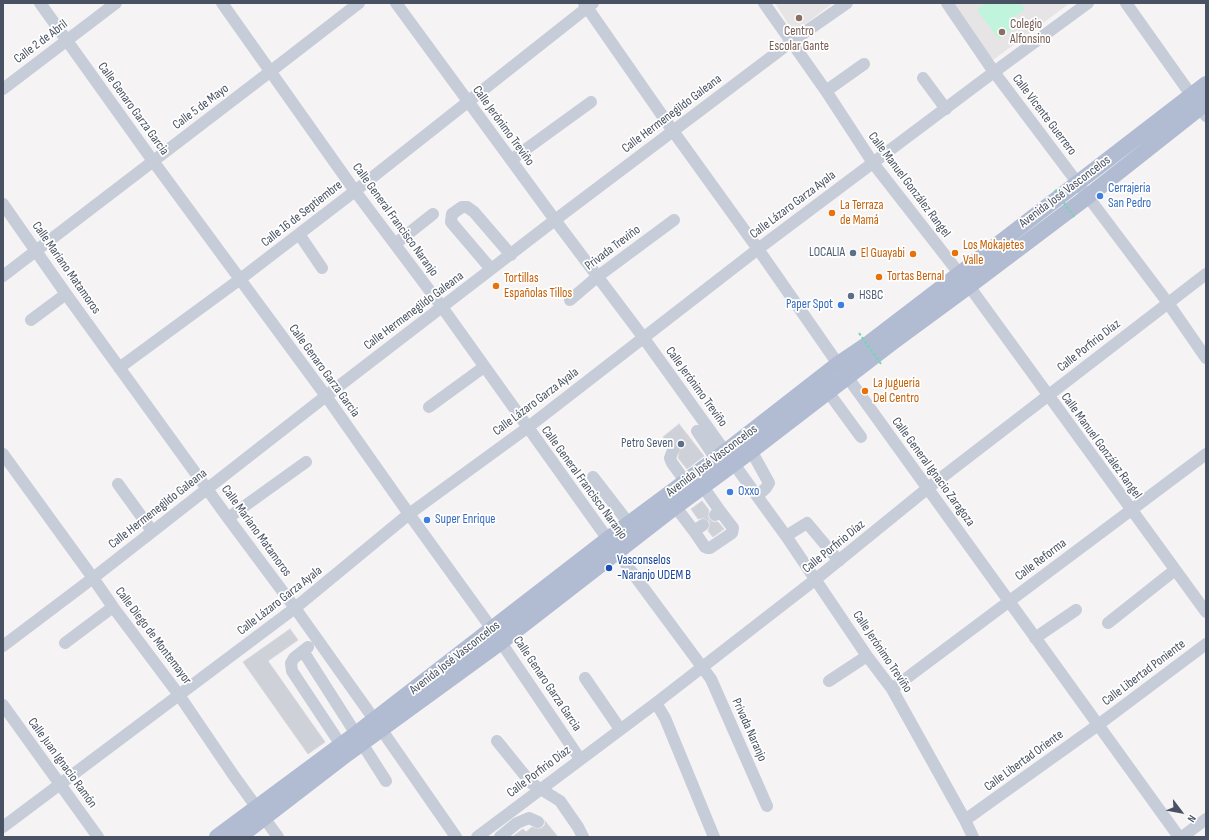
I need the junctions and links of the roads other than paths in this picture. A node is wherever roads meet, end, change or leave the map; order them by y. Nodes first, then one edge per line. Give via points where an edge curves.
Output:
1 (40, 3) edge
2 (116, 3) edge
3 (222, 3) edge
4 (359, 3) edge
5 (396, 3) edge
6 (764, 3) edge
7 (847, 3) edge
8 (947, 3) edge
9 (1088, 3) edge
10 (1126, 3) edge
11 (588, 4) edge
12 (66, 41) junction
13 (791, 42) junction
14 (864, 64) dead end
15 (271, 71) junction
16 (994, 72) junction
17 (923, 78) dead end
18 (1206, 84) edge
19 (3, 89) edge
20 (826, 91) junction
21 (468, 101) junction
22 (591, 102) dead end
23 (1201, 106) edge
24 (946, 109) junction
25 (673, 131) junction
26 (511, 160) junction
27 (153, 161) junction
28 (873, 163) junction
29 (1077, 183) junction
30 (355, 191) junction
31 (1087, 197) junction
32 (3, 204) edge
33 (433, 214) dead end
34 (555, 220) junction
35 (674, 220) dead end
36 (299, 234) junction
37 (395, 244) junction
38 (758, 249) junction
39 (37, 251) junction
40 (511, 255) junction
41 (322, 268) dead end
42 (492, 270) junction
43 (958, 274) junction
44 (1206, 274) edge
45 (3, 276) edge
46 (598, 277) junction
47 (239, 280) junction
48 (969, 286) junction
49 (66, 294) junction
50 (570, 300) dead end
51 (1168, 303) junction
52 (442, 307) junction
53 (31, 320) dead end
54 (643, 337) junction
55 (1206, 358) edge
56 (484, 367) junction
57 (119, 368) junction
58 (843, 370) junction
59 (823, 386) junction
60 (326, 396) junction
61 (1047, 396) junction
62 (430, 407) dead end
63 (527, 428) junction
64 (861, 436) dead end
65 (747, 444) junction
66 (672, 450) dead end
67 (1206, 454) edge
68 (4, 456) edge
69 (724, 461) junction
70 (306, 462) dead end
71 (594, 477) dead end
72 (118, 484) dead end
73 (694, 484) junction
74 (207, 488) junction
75 (928, 488) junction
76 (757, 496) junction
77 (670, 501) junction
78 (1131, 510) junction
79 (409, 514) junction
80 (228, 518) junction
81 (634, 530) junction
82 (152, 531) junction
83 (786, 536) junction
84 (613, 546) junction
85 (839, 562) junction
86 (1175, 570) junction
87 (93, 578) junction
88 (816, 579) junction
89 (1009, 602) junction
90 (1204, 604) edge
91 (112, 607) junction
92 (295, 608) junction
93 (1076, 610) dead end
94 (1108, 623) dead end
95 (497, 635) junction
96 (1035, 638) junction
97 (317, 640) junction
98 (65, 643) dead end
99 (1206, 644) edge
100 (3, 646) edge
101 (302, 651) junction
102 (867, 656) junction
103 (702, 667) junction
104 (585, 678) dead end
105 (829, 681) dead end
106 (892, 689) junction
107 (179, 695) junction
108 (656, 703) junction
109 (3, 705) edge
110 (343, 713) junction
111 (327, 724) junction
112 (378, 724) junction
113 (1098, 725) junction
114 (620, 729) junction
115 (359, 739) junction
116 (497, 741) dead end
117 (344, 749) junction
118 (580, 759) junction
119 (386, 781) dead end
120 (60, 783) junction
121 (540, 789) junction
122 (767, 806) dead end
123 (261, 812) junction
124 (1206, 819) edge
125 (965, 820) junction
126 (499, 821) junction
127 (538, 822) dead end
128 (3, 827) edge
129 (503, 834) edge
130 (98, 837) edge
131 (217, 837) edge
132 (239, 837) edge
133 (278, 837) edge
134 (456, 837) edge
135 (477, 837) edge
136 (583, 837) edge
137 (714, 837) edge
138 (973, 837) edge
139 (1179, 837) edge
140 (1182, 837) edge

1 - 12 street, Calle Genaro Garza Garcia
2 - 12 street, Calle 2 de Abril
3 - 15 street, Calle General Francisco Naranjo
4 - 15 street, Calle 5 de Mayo
5 - 21 street, Calle Jerónimo Treviño
6 - 13 street, Calle Manuel González Rangel
7 - 13 street, Calle Hermenegildo Galeana
8 - 16 street, Calle Vicente Guerrero
9 - 16 street, Calle Lázaro Garza Ayala
10 - 23 street
11 - 21 street, Calle 16 de Septiembre
11 - 25 street, Calle General Ignacio Zaragoza
12 - 19 street, Calle 2 de Abril
12 - 27 street, Calle Genaro Garza Garcia
13 - 20 street, Calle Manuel González Rangel
13 - 25 street, Calle Hermenegildo Galeana
14 - 20 street
15 - 27 street, Calle 5 de Mayo
15 - 30 street, Calle General Francisco Naranjo
16 - 24 street, Calle Lázaro Garza Ayala
16 - 29 street, Calle Vicente Guerrero
17 - 24 street
18 - 23 main road, Avenida José Vasconcelos
20 - 28 street, Calle Manuel González Rangel
21 - 26 street, Calle Jerónimo Treviño
21 - 30 street, Calle 16 de Septiembre
22 - 26 street
23 - 29 main road, Avenida José Vasconcelos
23 - 31 main road, Avenida José Vasconcelos
24 - 28 street, Calle Lázaro Garza Ayala
25 - 34 street, Calle Hermenegildo Galeana
25 - 38 street, Calle General Ignacio Zaragoza
26 - 34 street, Calle Jerónimo Treviño
27 - 39 street, Calle 5 de Mayo
27 - 47 street, Calle Genaro Garza Garcia
28 - 38 street, Calle Lázaro Garza Ayala
28 - 43 street, Calle Manuel González Rangel
29 - 31 street, Calle Vicente Guerrero
29 - 43 main road, Avenida José Vasconcelos
30 - 36 street, Calle 16 de Septiembre
30 - 37 street, Calle General Francisco Naranjo
31 - 48 main road, Avenida José Vasconcelos
31 - 51 street, Calle Vicente Guerrero
32 - 39 street, Calle Mariano Matamoros
33 - 37 street
34 - 40 street, Calle Hermenegildo Galeana
34 - 46 street, Calle Jerónimo Treviño
35 - 46 street, Privada Treviño
36 - 41 street
36 - 47 street, Calle 16 de Septiembre
37 - 52 street, Calle General Francisco Naranjo
38 - 54 street, Calle Lázaro Garza Ayala
38 - 58 street, Calle General Ignacio Zaragoza
39 - 45 street, Calle 5 de Mayo
39 - 49 street, Calle Mariano Matamoros
40 - 42 street, Calle Hermenegildo Galeana
40 - 42 street via 467,207 462,207 452,214 451,222
42 - 52 street, Calle Hermenegildo Galeana
43 - 48 street, Calle Manuel González Rangel
43 - 58 main road, Avenida José Vasconcelos via 869,343
44 - 51 street, Calle Porfirio Díaz
46 - 50 street, Privada Treviño
46 - 54 street, Calle Jerónimo Treviño
47 - 57 street, Calle 16 de Septiembre
47 - 60 street, Calle Genaro Garza Garcia
48 - 58 main road, Avenida José Vasconcelos via 893,342
48 - 61 street, Calle Manuel González Rangel
49 - 53 street
49 - 57 street, Calle Mariano Matamoros
51 - 55 street, Calle Vicente Guerrero
51 - 61 street, Calle Porfirio Díaz
52 - 56 street, Calle General Francisco Naranjo
52 - 60 street, Calle Hermenegildo Galeana
54 - 63 street, Calle Lázaro Garza Ayala
54 - 69 street, Calle Jerónimo Treviño via 698,431
56 - 62 street
56 - 63 street, Calle General Francisco Naranjo
57 - 74 street, Calle Mariano Matamoros
58 - 59 main road, Avenida José Vasconcelos
58 - 75 street, Calle General Ignacio Zaragoza
59 - 64 street
59 - 65 main road, Avenida José Vasconcelos
60 - 74 street, Calle Hermenegildo Galeana
60 - 79 street, Calle Genaro Garza Garcia
61 - 75 street, Calle Porfirio Díaz
61 - 78 street, Calle Manuel González Rangel
63 - 79 street, Calle Lázaro Garza Ayala
63 - 84 street, Calle General Francisco Naranjo
65 - 69 main road, Avenida José Vasconcelos
65 - 76 street via 769,483
66 - 73 street via 672,463
67 - 78 street, Calle Reforma
68 - 87 street, Calle Diego de Montemayor
69 - 73 main road, Avenida José Vasconcelos
69 - 76 street, Calle Jerónimo Treviño
70 - 80 street
71 - 81 street
72 - 82 street
73 - 77 main road, Avenida José Vasconcelos
73 - 77 street via 717,514 733,528 732,533 710,548 705,547 698,528
74 - 80 street, Calle Mariano Matamoros
74 - 82 street, Calle Hermenegildo Galeana
75 - 85 street, Calle Porfirio Díaz
75 - 89 street, Calle General Ignacio Zaragoza
76 - 83 street, Calle Jerónimo Treviño
77 - 81 main road, Avenida José Vasconcelos
78 - 86 street, Calle Manuel González Rangel
78 - 89 street, Calle Reforma
79 - 92 street, Calle Lázaro Garza Ayala
79 - 95 street, Calle Genaro Garza Garcia
80 - 92 street, Calle Mariano Matamoros
81 - 84 main road, Avenida José Vasconcelos
82 - 87 street, Calle Hermenegildo Galeana
83 - 85 street via 807,523
83 - 88 street, Calle Jerónimo Treviño
84 - 95 main road, Avenida José Vasconcelos
84 - 103 street, Calle General Francisco Naranjo
85 - 88 street, Calle Porfirio Díaz
86 - 90 street, Calle Manuel González Rangel
86 - 94 street
87 - 91 street, Calle Diego de Montemayor
87 - 100 street, Calle Hermenegildo Galeana
88 - 102 street, Calle Jerónimo Treviño
88 - 103 street, Calle Porfirio Díaz
89 - 96 street, Calle General Ignacio Zaragoza
89 - 106 street, Calle Reforma
91 - 98 street
91 - 107 street, Calle Diego de Montemayor
92 - 97 street, Calle Mariano Matamoros
92 - 107 street, Calle Lázaro Garza Ayala
93 - 96 street
95 - 112 main road, Avenida José Vasconcelos
95 - 118 street, Calle Genaro Garza Garcia
96 - 113 street, Calle General Ignacio Zaragoza
97 - 101 street
97 - 112 street, Calle Mariano Matamoros
99 - 113 street, Calle Libertad Poniente
101 - 110 street
101 - 111 street via 294,658 292,671
102 - 105 street
102 - 106 street, Calle Jerónimo Treviño
103 - 108 street, Calle Porfirio Díaz
103 - 122 street, Privada Naranjo via 711,679
104 - 114 street
106 - 125 street, Calle Jerónimo Treviño
107 - 120 street, Calle Lázaro Garza Ayala
107 - 123 street, Calle Diego de Montemayor
108 - 114 street, Calle Porfirio Díaz
108 - 137 street via 665,718
109 - 120 street, Calle Juan Ignacio Ramón
110 - 111 street
110 - 115 street
111 - 117 street
112 - 115 main road, Avenida José Vasconcelos
112 - 134 street, Calle Mariano Matamoros
113 - 125 street, Calle Libertad Oriente
113 - 139 street, Calle General Ignacio Zaragoza
114 - 118 street, Calle Porfirio Díaz
115 - 117 main road, Avenida José Vasconcelos
115 - 119 street
116 - 121 street via 527,779
117 - 123 main road, Avenida José Vasconcelos
118 - 121 street, Calle Porfirio Díaz
120 - 128 street, Calle Lázaro Garza Ayala
120 - 130 street, Calle Juan Ignacio Ramón
121 - 126 street, Calle Porfirio Díaz
121 - 136 street via 560,801
123 - 131 main road, Avenida José Vasconcelos
123 - 132 main road, Avenida José Vasconcelos
123 - 133 street, Calle Diego de Montemayor
124 - 140 street
125 - 138 street, Calle Jerónimo Treviño
126 - 129 street
126 - 135 street, Calle Porfirio Díaz
127 - 129 street via 529,818

